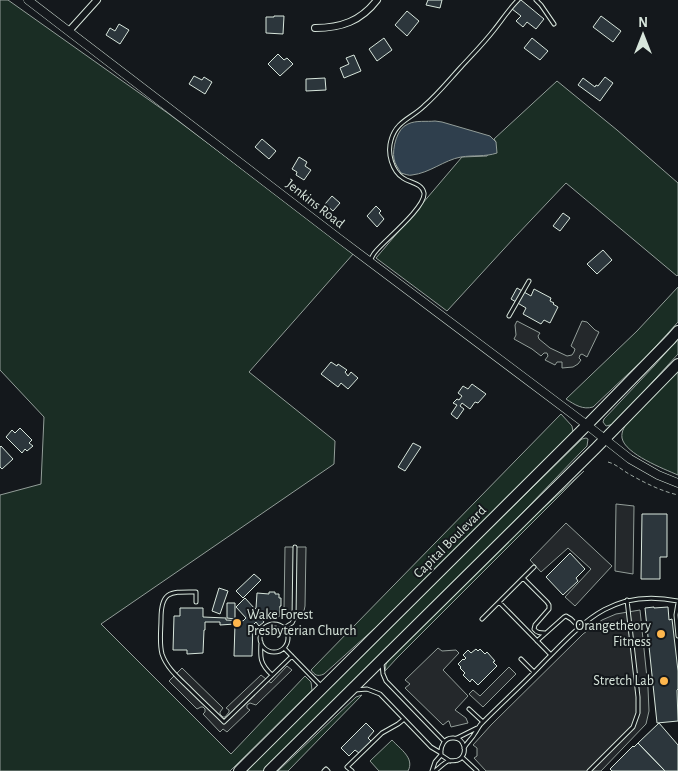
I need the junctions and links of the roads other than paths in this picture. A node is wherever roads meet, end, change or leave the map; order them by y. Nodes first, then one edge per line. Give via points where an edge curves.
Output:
1 (28, 0) edge
2 (97, 0) edge
3 (377, 0) edge
4 (518, 0) edge
5 (536, 0) edge
6 (554, 24) dead end
7 (315, 28) dead end
8 (69, 31) junction
9 (370, 261) junction
10 (529, 280) dead end
11 (508, 316) dead end
12 (678, 331) edge
13 (678, 364) edge
14 (588, 425) junction
15 (605, 440) junction
16 (678, 483) edge
17 (295, 547) dead end
18 (534, 568) dead end
19 (523, 578) junction
20 (627, 600) junction
21 (196, 602) dead end
22 (499, 602) junction
23 (678, 602) edge
24 (482, 619) dead end
25 (579, 627) junction
26 (284, 628) junction
27 (546, 633) junction
28 (678, 636) edge
29 (261, 641) junction
30 (537, 641) junction
31 (284, 648) junction
32 (551, 655) junction
33 (292, 656) junction
34 (383, 658) junction
35 (521, 659) dead end
36 (534, 672) junction
37 (272, 676) junction
38 (322, 688) junction
39 (349, 691) junction
40 (469, 709) dead end
41 (403, 720) junction
42 (483, 722) junction
43 (478, 727) junction
44 (457, 738) junction
45 (444, 741) junction
46 (464, 748) junction
47 (441, 754) junction
48 (462, 757) junction
49 (450, 761) junction
50 (239, 771) edge
51 (269, 771) edge
52 (324, 771) edge
53 (328, 771) edge
54 (352, 771) edge
55 (434, 771) edge
56 (477, 771) edge
57 (589, 771) edge

1 - 8 street, Jenkins Road
2 - 8 street
3 - 7 street via 352,21 330,28
4 - 9 lane via 439,92 398,125 391,140 392,164 403,178 420,187 424,196
5 - 6 lane
8 - 9 street, Jenkins Road
9 - 14 street, Jenkins Road
10 - 11 lane
12 - 14 highway, Capital Boulevard
13 - 15 highway
14 - 15 street, Jenkins Road
14 - 38 highway, Capital Boulevard
15 - 16 street, Jenkins Road via 630,459
15 - 34 highway
17 - 26 lane via 294,619
18 - 19 lane
19 - 22 lane
19 - 27 lane via 549,605 548,612 534,629 540,634
20 - 23 lane via 651,597
20 - 25 lane via 608,606
20 - 57 lane via 638,713 632,727
21 - 37 lane via 196,592 178,592 163,601 161,647 170,670 224,722
22 - 24 lane
22 - 30 lane
23 - 28 lane
25 - 27 lane via 566,616
25 - 32 lane
26 - 29 lane via 276,624 267,626 261,632
26 - 31 lane via 288,640
27 - 30 lane
29 - 31 lane via 270,651
29 - 37 lane via 261,662
30 - 32 lane
31 - 33 lane
32 - 36 lane
33 - 37 lane
33 - 38 lane
34 - 39 highway
34 - 45 lane via 386,681
35 - 36 lane
36 - 42 lane
38 - 50 highway, Capital Boulevard
39 - 41 lane via 367,689 380,694
39 - 51 highway
40 - 42 lane
41 - 47 lane
41 - 54 lane via 382,733 348,767
42 - 43 lane
43 - 44 lane
43 - 46 lane
44 - 45 lane
44 - 46 lane
45 - 47 lane
46 - 48 lane
47 - 49 lane
47 - 55 lane via 435,762
48 - 49 lane
48 - 56 lane
49 - 55 lane
52 - 53 lane

